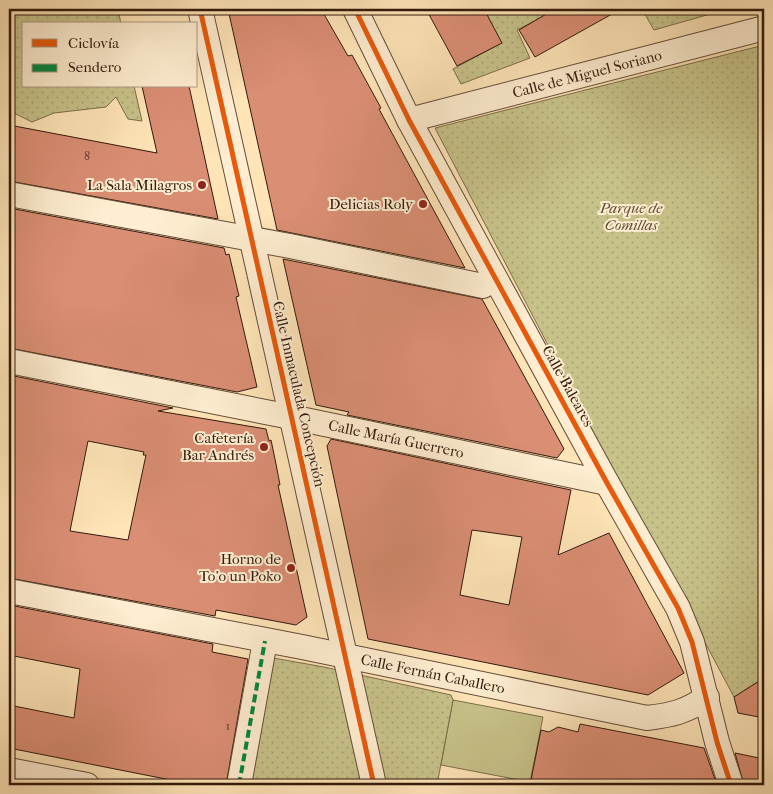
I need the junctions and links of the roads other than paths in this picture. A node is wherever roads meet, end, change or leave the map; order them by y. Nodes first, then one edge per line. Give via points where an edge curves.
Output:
1 (200, 9) edge
2 (355, 9) edge
3 (764, 28) edge
4 (409, 120) junction
5 (9, 194) edge
6 (251, 240) junction
7 (495, 279) junction
8 (9, 361) edge
9 (291, 417) junction
10 (607, 483) junction
11 (9, 591) edge
12 (265, 641) junction
13 (344, 656) junction
14 (706, 697) junction
15 (9, 770) edge
16 (87, 785) edge
17 (239, 785) edge
18 (374, 785) edge
19 (731, 785) edge

1 - 6 street, Calle Inmaculada Concepción
2 - 4 street, Calle Baleares
3 - 4 street, Calle de Miguel Soriano
4 - 7 street, Calle Baleares
5 - 6 street
6 - 7 street via 483,286
6 - 9 street, Calle Inmaculada Concepción
7 - 10 street, Calle Baleares
8 - 9 street, Calle María Guerrero
9 - 10 street, Calle María Guerrero
9 - 13 street, Calle Inmaculada Concepción
10 - 14 street, Calle Baleares via 678,608 692,642
11 - 12 street, Calle Fernán Caballero
12 - 13 street, Calle Fernán Caballero
12 - 17 street
13 - 14 street, Calle Fernán Caballero via 648,718 672,715
13 - 18 street, Calle Inmaculada Concepción
14 - 19 street, Calle Baleares
15 - 16 street

